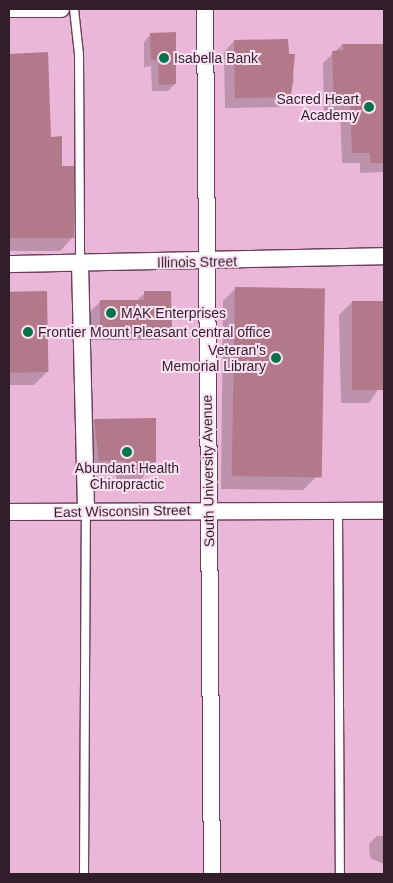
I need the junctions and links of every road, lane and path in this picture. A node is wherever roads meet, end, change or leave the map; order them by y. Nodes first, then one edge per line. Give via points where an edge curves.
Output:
1 (9, 9) edge
2 (60, 9) edge
3 (74, 9) edge
4 (205, 9) edge
5 (384, 256) edge
6 (205, 262) junction
7 (80, 263) junction
8 (9, 264) edge
9 (209, 510) junction
10 (338, 511) junction
11 (384, 511) edge
12 (9, 512) edge
13 (86, 512) junction
14 (84, 874) edge
15 (212, 874) edge
16 (340, 874) edge

1 - 2 street
3 - 7 lane via 79,54
4 - 6 street, South University Avenue
5 - 6 street, Illinois Street
6 - 7 street, Illinois Street
6 - 9 street, South University Avenue
7 - 8 street, Illinois Street
7 - 13 street
9 - 10 street, East Wisconsin Street
9 - 13 street, East Wisconsin Street
9 - 15 street, South University Avenue
10 - 11 street, East Wisconsin Street
10 - 16 lane
12 - 13 street, East Wisconsin Street
13 - 14 lane

